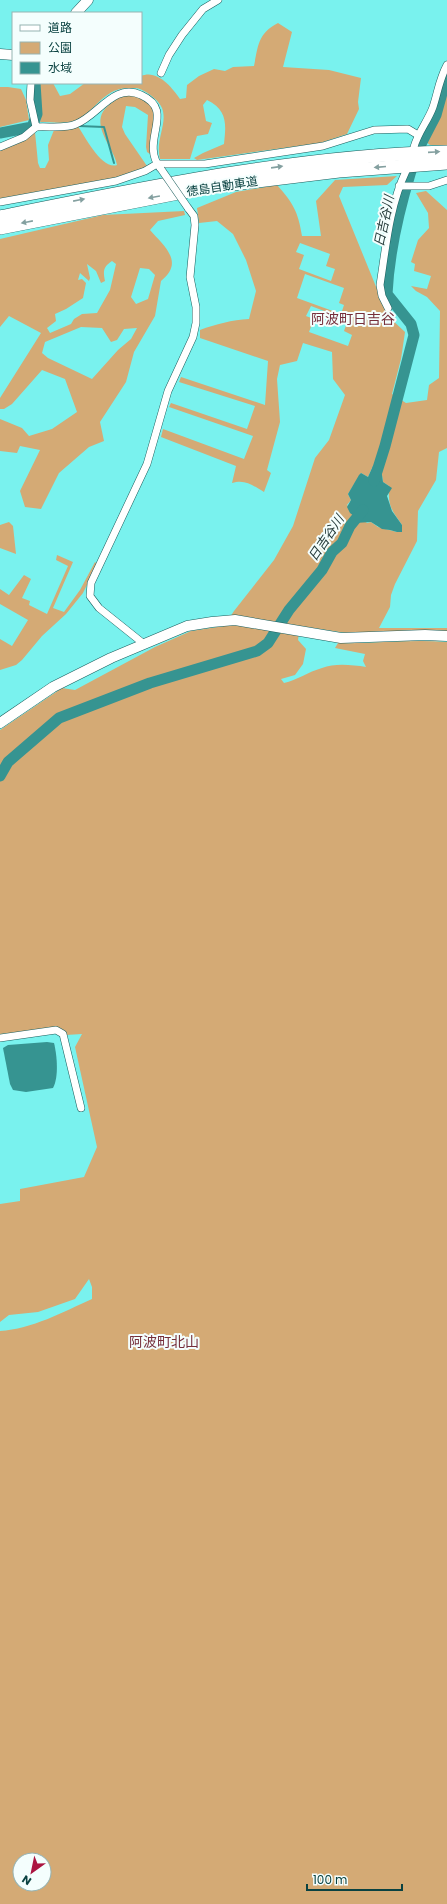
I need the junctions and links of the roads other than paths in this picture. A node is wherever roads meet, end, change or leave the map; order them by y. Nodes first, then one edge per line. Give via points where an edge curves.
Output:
1 (88, 0) edge
2 (218, 0) edge
3 (204, 3) edge
4 (77, 12) edge
5 (0, 54) edge
6 (12, 55) edge
7 (447, 65) edge
8 (162, 74) dead end
9 (31, 84) edge
10 (35, 125) junction
11 (418, 135) junction
12 (0, 147) edge
13 (414, 147) dead end
14 (447, 152) edge
15 (447, 162) edge
16 (159, 167) junction
17 (406, 171) dead end
18 (447, 180) edge
19 (404, 187) junction
20 (0, 202) edge
21 (0, 216) edge
22 (0, 228) edge
23 (388, 308) dead end
24 (447, 636) edge
25 (144, 644) junction
26 (0, 723) edge
27 (0, 1038) edge
28 (81, 1108) dead end

1 - 4 street
2 - 3 street
3 - 8 street via 169,55
5 - 6 street
7 - 11 street via 440,80 433,108
9 - 10 street via 30,100
10 - 12 street via 24,137
10 - 16 street via 74,125 84,121 113,96 123,92 134,92 146,97 155,106 159,117 152,150
11 - 13 street
11 - 16 street via 408,129 374,130 323,146 205,164
21 -> 14 highway, 徳島自動車道 via 236,173 340,160
15 -> 22 highway, 徳島自動車道 via 340,171 209,188
16 - 20 street via 116,181
16 - 25 street, bridge via 194,216 190,277 196,307 196,323 193,337 168,391 148,464 92,583 90,596 99,608
17 - 19 street
18 - 19 street via 429,186
19 - 23 street via 392,208 380,285
24 - 25 street via 341,638 235,620 187,626
25 - 26 street via 54,687
27 - 28 street via 56,1030 62,1034

